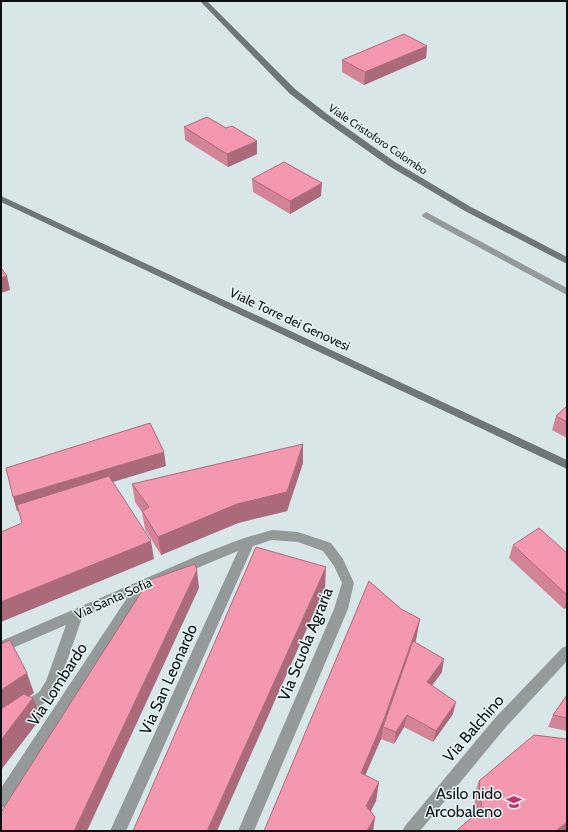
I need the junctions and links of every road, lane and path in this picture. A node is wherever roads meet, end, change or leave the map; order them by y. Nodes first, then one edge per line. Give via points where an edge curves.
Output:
1 (203, 1) edge
2 (1, 199) edge
3 (426, 215) dead end
4 (567, 261) edge
5 (567, 292) edge
6 (567, 465) edge
7 (248, 542) junction
8 (142, 586) junction
9 (76, 614) junction
10 (1, 647) edge
11 (567, 652) edge
12 (1, 724) edge
13 (1, 801) edge
14 (118, 831) edge
15 (246, 831) edge
16 (410, 831) edge

1 - 4 main road, Viale Cristoforo Colombo via 292,91 324,116 392,164 468,209
2 - 6 main road, Viale Torre dei Genovesi
3 - 5 street
7 - 8 street, Via Santa Sofia
7 - 14 street, Via San Leonardo
7 - 15 street, Via Scuola Agraria via 272,535 298,537 327,548 339,563 348,583 341,609
8 - 9 street, Via Santa Sofia
8 - 13 street, Via Lombardo
9 - 10 street, Via Santa Sofia
9 - 12 street via 52,684 44,696
11 - 16 street, Via Balchino via 500,723

